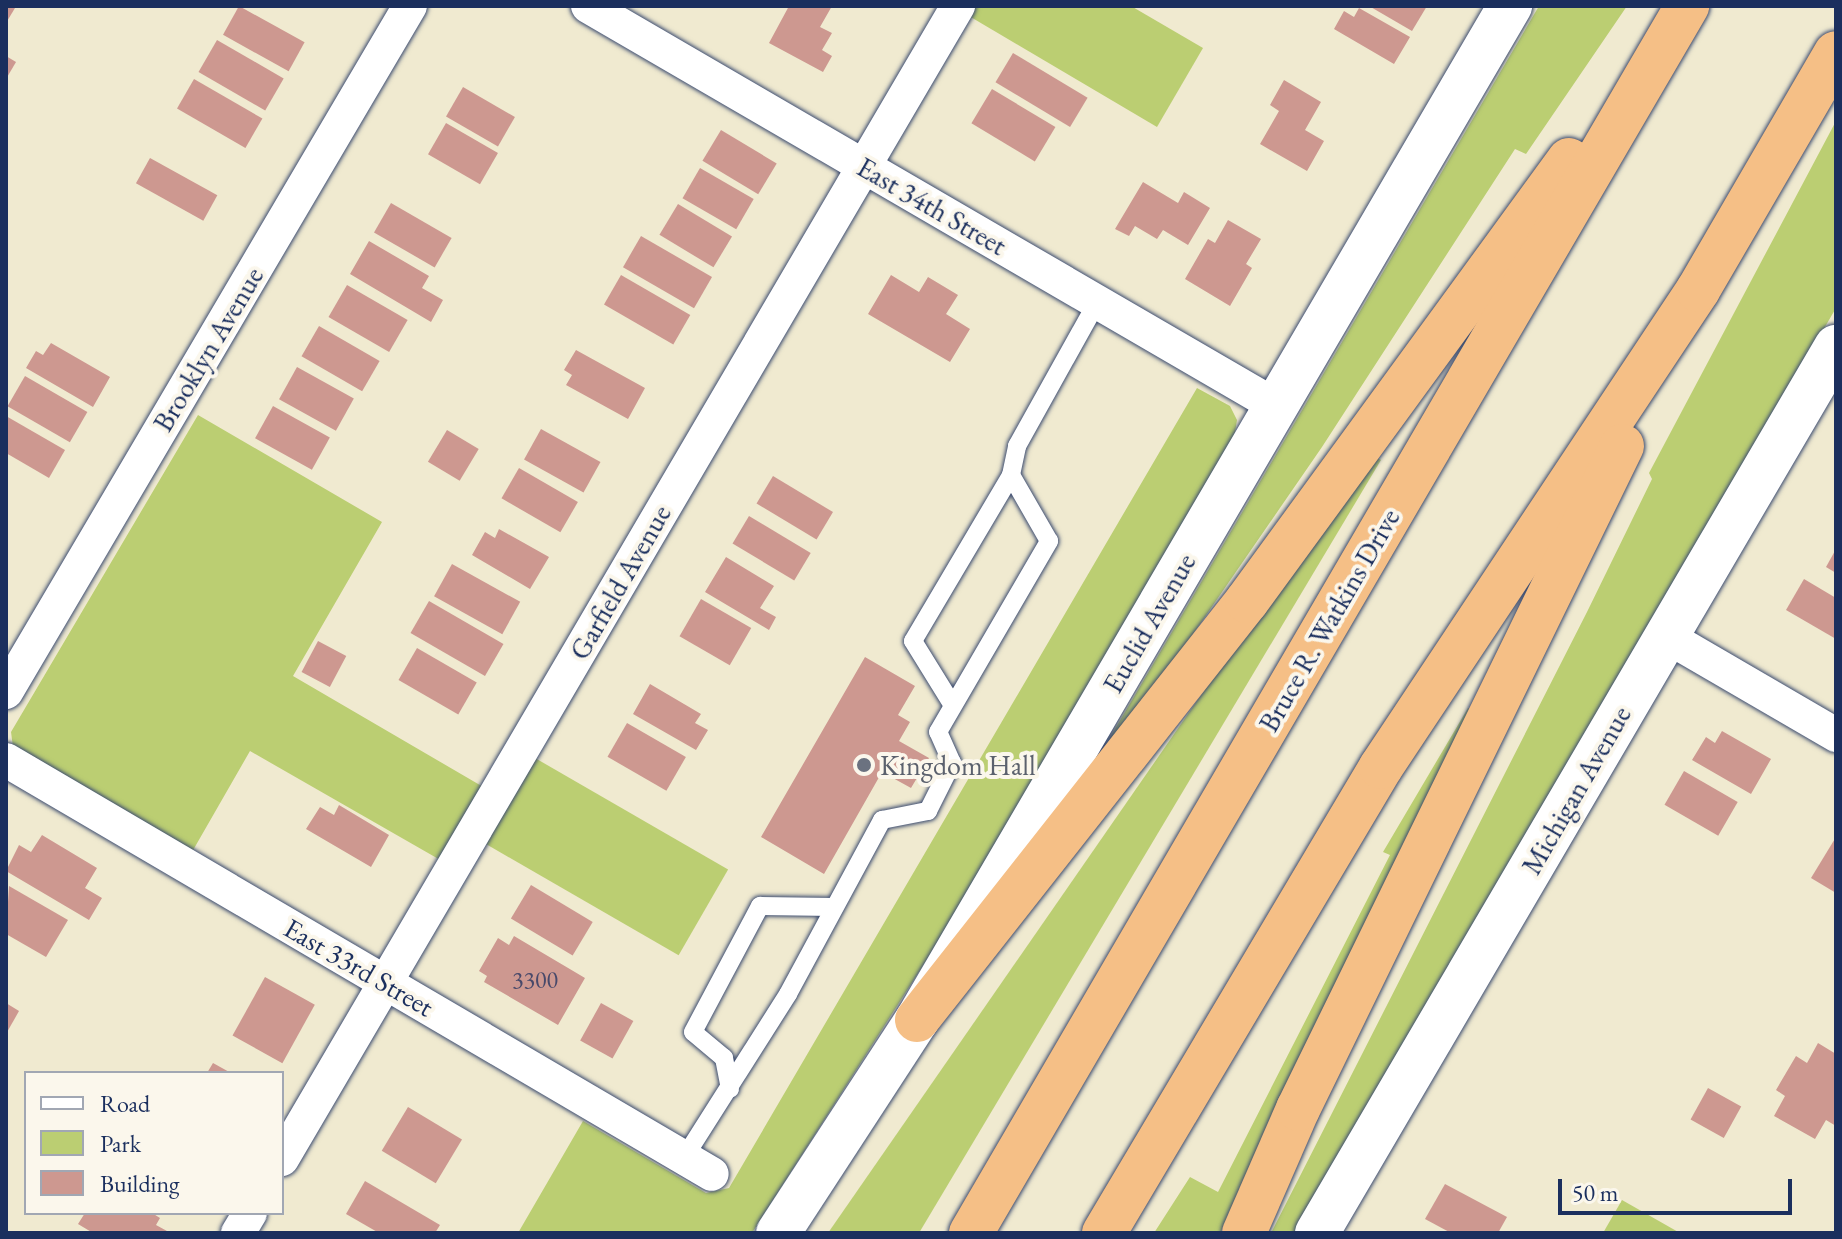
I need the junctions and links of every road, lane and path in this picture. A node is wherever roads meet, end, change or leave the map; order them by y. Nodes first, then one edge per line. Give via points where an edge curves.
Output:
1 (410, 6) edge
2 (588, 6) edge
3 (958, 6) edge
4 (1510, 6) edge
5 (1681, 6) edge
6 (1687, 6) edge
7 (1836, 53) edge
8 (863, 167) junction
9 (1698, 290) junction
10 (1097, 302) junction
11 (1836, 347) edge
12 (1276, 406) junction
13 (1011, 475) junction
14 (1666, 636) junction
15 (6, 692) edge
16 (952, 704) junction
17 (1836, 735) edge
18 (6, 760) edge
19 (834, 907) junction
20 (386, 983) junction
21 (917, 1020) junction
22 (730, 1089) junction
23 (284, 1156) edge
24 (698, 1166) joint
25 (249, 1215) edge
26 (238, 1233) edge
27 (778, 1233) edge
28 (971, 1233) edge
29 (1104, 1233) edge
30 (1244, 1233) edge
31 (1317, 1233) edge

1 - 15 street, Brooklyn Avenue
2 - 8 street, East 34th Street
3 - 8 street, Garfield Avenue
4 - 12 street, Euclid Avenue
5 - 21 highway via 1247,601
6 - 28 highway, Bruce R. Watkins Drive
7 - 9 highway
8 - 10 street, East 34th Street
8 - 20 street, Garfield Avenue
9 - 29 highway via 1381,767
9 - 30 highway via 1298,1109
10 - 12 street, East 34th Street
10 - 13 lane via 1017,446
11 - 14 street, Michigan Avenue
12 - 21 street, Euclid Avenue
13 - 16 lane via 1049,541
13 - 16 lane via 913,641
14 - 17 street
14 - 31 street, Michigan Avenue
16 - 19 lane via 938,732 952,763 928,811 882,820
18 - 20 street, East 33rd Street
19 - 22 lane
19 - 22 lane via 760,906 693,1032 724,1058
20 - 23 street, Garfield Avenue
20 - 24 street, East 33rd Street
21 - 27 street, Euclid Avenue
22 - 24 lane
25 - 26 street

